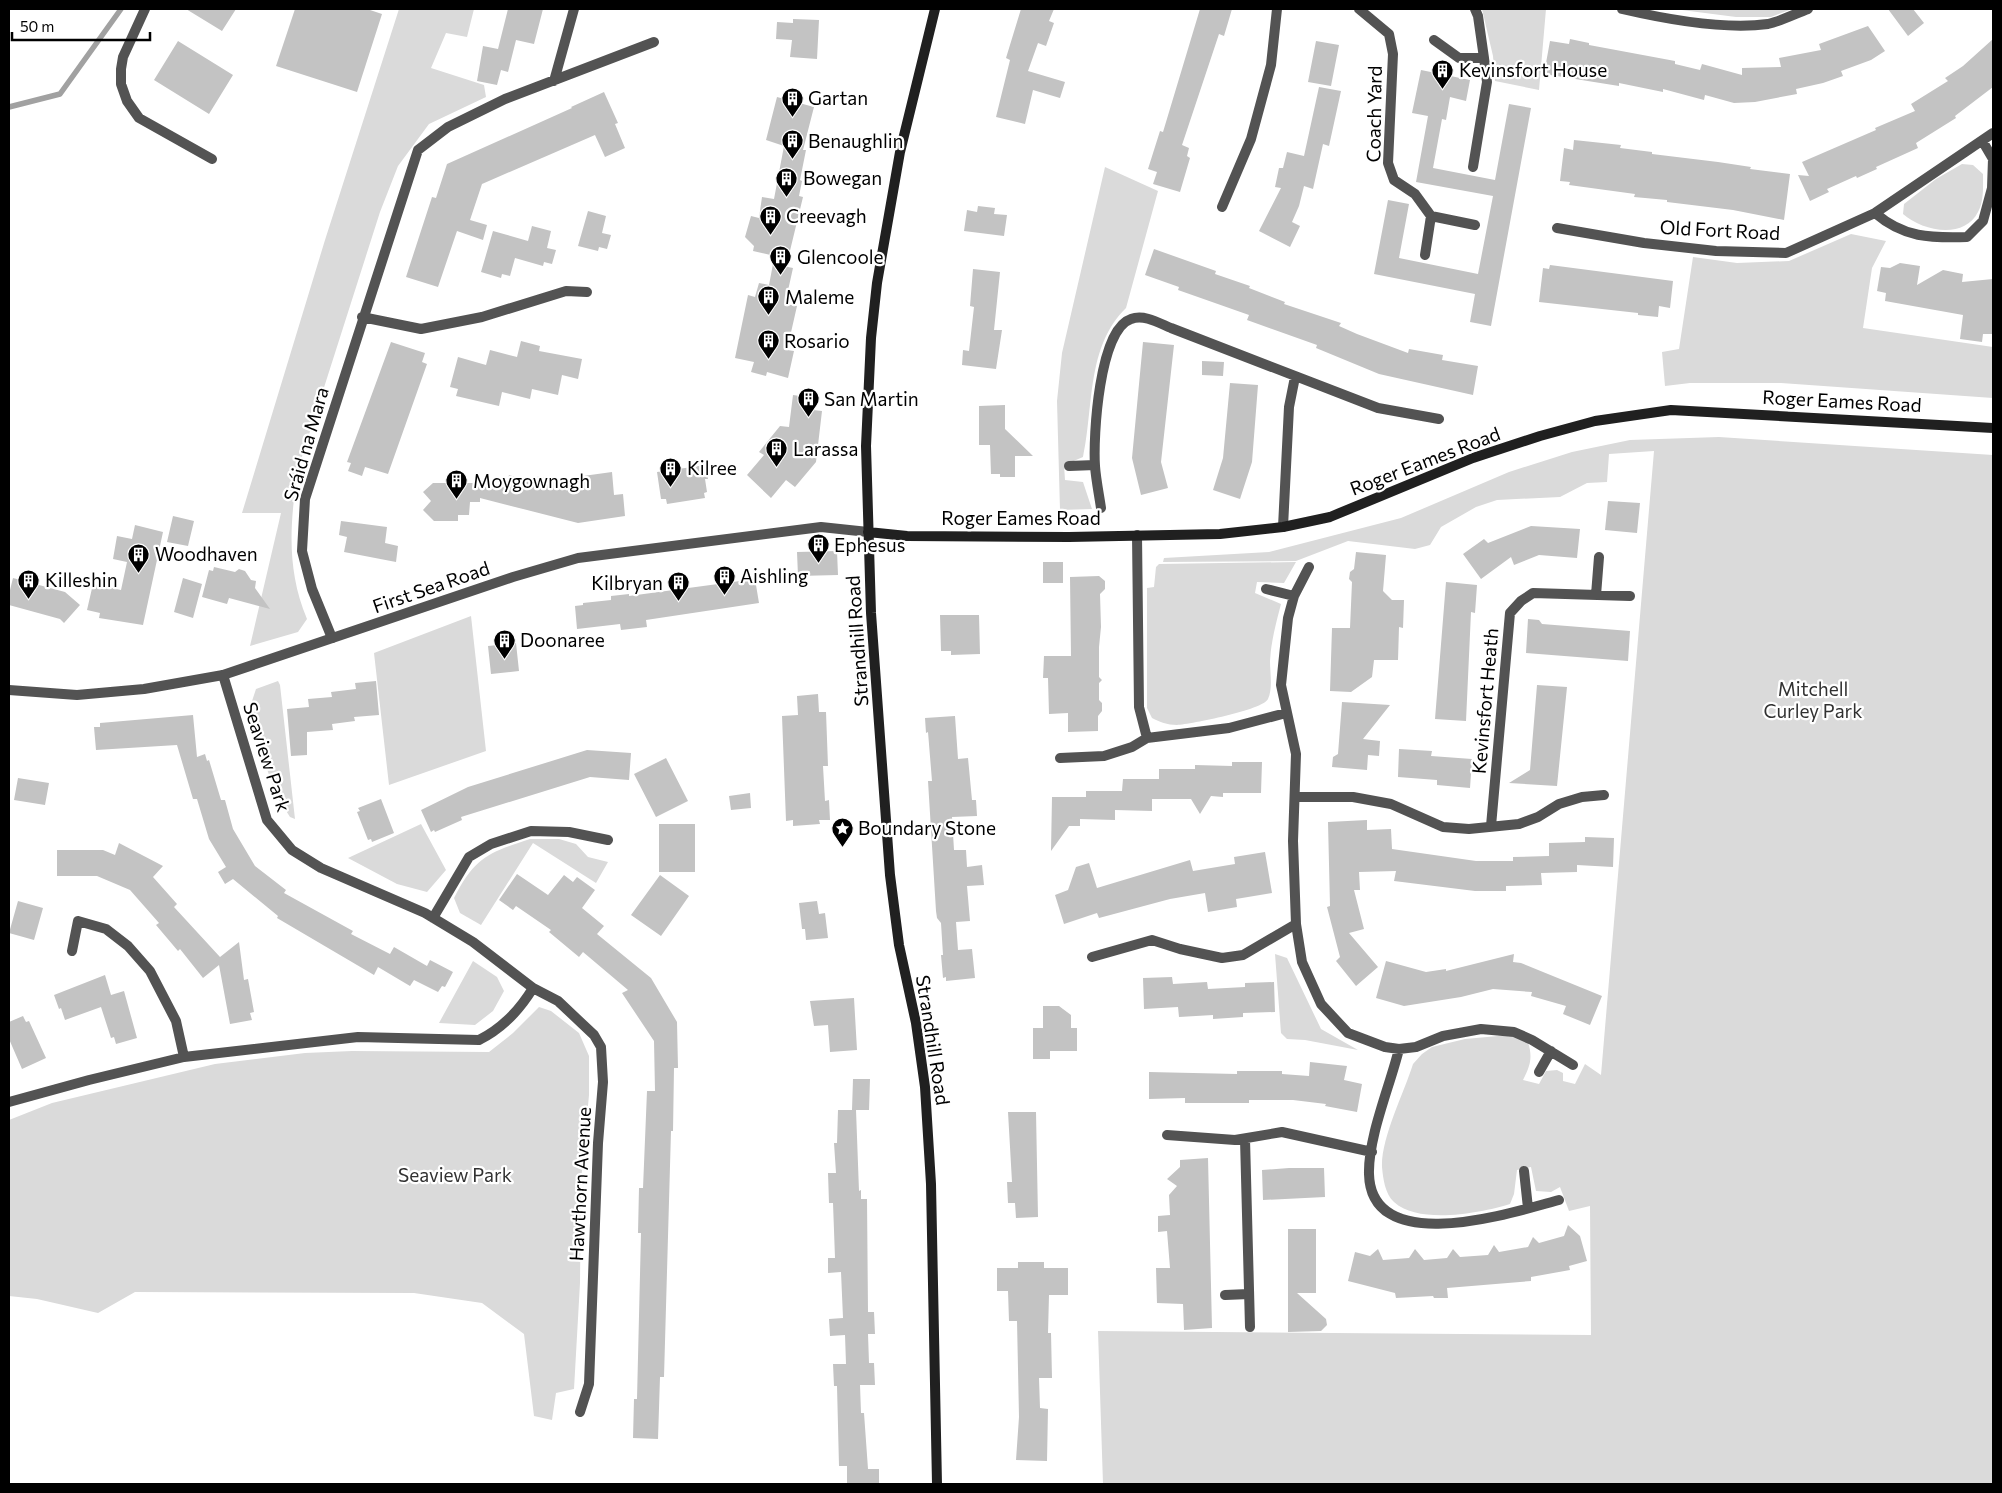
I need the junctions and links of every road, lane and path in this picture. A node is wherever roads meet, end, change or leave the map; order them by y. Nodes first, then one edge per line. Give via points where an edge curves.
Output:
1 (146, 9) edge
2 (574, 9) edge
3 (936, 9) edge
4 (1277, 9) edge
5 (1359, 9) edge
6 (1475, 9) edge
7 (1622, 9) edge
8 (1808, 9) edge
9 (1434, 40) dead end
10 (654, 42) dead end
11 (1484, 58) junction
12 (554, 80) junction
13 (1993, 133) edge
14 (1983, 142) junction
15 (212, 159) dead end
16 (1473, 167) dead end
17 (1222, 207) dead end
18 (1875, 213) junction
19 (1431, 216) junction
20 (1475, 225) dead end
21 (1557, 228) dead end
22 (1425, 255) dead end
23 (587, 292) dead end
24 (362, 317) junction
25 (1295, 377) junction
26 (1438, 419) dead end
27 (1993, 428) edge
28 (1095, 465) junction
29 (1069, 466) dead end
30 (1101, 508) dead end
31 (1282, 527) junction
32 (868, 532) junction
33 (1137, 535) junction
34 (1599, 556) dead end
35 (1309, 567) dead end
36 (1266, 589) dead end
37 (1596, 595) junction
38 (1294, 596) junction
39 (1630, 596) dead end
40 (332, 638) junction
41 (223, 675) junction
42 (9, 690) edge
43 (1286, 713) junction
44 (1147, 738) junction
45 (1060, 758) dead end
46 (1604, 795) dead end
47 (1295, 797) junction
48 (1491, 826) junction
49 (608, 840) dead end
50 (433, 918) junction
51 (1296, 924) junction
52 (72, 950) dead end
53 (1092, 957) dead end
54 (533, 988) junction
55 (1399, 1049) junction
56 (1551, 1051) junction
57 (184, 1057) junction
58 (1573, 1065) dead end
59 (1539, 1072) dead end
60 (9, 1102) edge
61 (1167, 1135) dead end
62 (1245, 1139) junction
63 (1372, 1152) junction
64 (1524, 1171) dead end
65 (1559, 1200) dead end
66 (1528, 1208) junction
67 (1249, 1294) junction
68 (1225, 1295) dead end
69 (1250, 1327) dead end
70 (580, 1412) dead end
71 (937, 1484) edge

1 - 15 street via 123,57 122,84 127,100 140,118
2 - 12 street
3 - 32 main road, Strandhill Road via 900,152 877,283 867,399
4 - 17 street via 1271,65 1251,139
5 - 19 street, Coach Yard via 1389,34 1393,54 1388,163 1394,180 1415,194
6 - 11 street
7 - 8 street via 1743,27 1771,23
9 - 11 street via 1458,58
10 - 12 street, Sráid na Mara
11 - 16 street via 1488,82
12 - 24 street, Sráid na Mara via 448,127 418,150
13 - 14 street, Old Fort Road
14 - 18 street, Old Fort Road
14 - 18 street via 1993,159 1992,188 1983,221 1966,237 1916,235 1890,226
18 - 21 street, Old Fort Road via 1786,253 1707,250
19 - 20 street
19 - 22 street
23 - 24 street via 566,291 482,317 421,329
24 - 40 street, Sráid na Mara via 305,499 302,551 312,589
25 - 26 street via 1378,408
25 - 28 street via 1142,317 1130,319 1117,330 1108,347 1098,397
25 - 31 street via 1289,407
27 - 31 main road, Roger Eames Road via 1683,410 1657,412 1595,421 1540,436 1473,458 1330,517
28 - 29 street
28 - 30 street
31 - 33 main road, Roger Eames Road via 1220,534
32 - 33 main road, Roger Eames Road via 907,536
32 - 40 street, First Sea Road via 821,526 578,558
32 - 71 main road, Strandhill Road via 890,875 925,1087 931,1184
33 - 44 street via 1139,707
34 - 37 street
35 - 38 street
36 - 38 street
37 - 39 street, Kevinsfort Heath
37 - 48 street, Kevinsfort Heath via 1533,593 1510,613
38 - 43 street via 1284,646 1281,685
40 - 41 street, First Sea Road
41 - 42 street, First Sea Road via 144,689 77,695
41 - 50 street, Seaview Park via 252,777 267,820 276,832 292,850 321,868
43 - 44 street via 1229,728
43 - 47 street via 1296,754
44 - 45 street via 1132,747 1104,756
46 - 48 street via 1559,804 1519,824
47 - 48 street via 1354,797 1391,804 1443,827 1469,829
47 - 51 street
49 - 50 street via 569,832 531,831 491,844 469,857
50 - 54 street, Seaview Park via 473,942
51 - 53 street via 1243,955 1222,958 1152,940
51 - 55 street via 1302,962 1321,1004 1348,1033
52 - 57 street via 78,921 106,929 128,946 150,971 176,1021
54 - 57 street via 522,1007 496,1031 479,1040 358,1037
54 - 70 street, Hawthorn Avenue via 558,1001 594,1034 601,1047 603,1082 589,1384
55 - 56 street via 1416,1047 1443,1036 1481,1030 1514,1032
55 - 63 street
56 - 58 street
56 - 59 street
57 - 60 street
61 - 62 street
62 - 63 street via 1282,1132
62 - 67 street
63 - 66 street via 1369,1175 1375,1199 1388,1214 1411,1222 1437,1224 1474,1222
64 - 66 street
65 - 66 street
67 - 68 street
67 - 69 street

